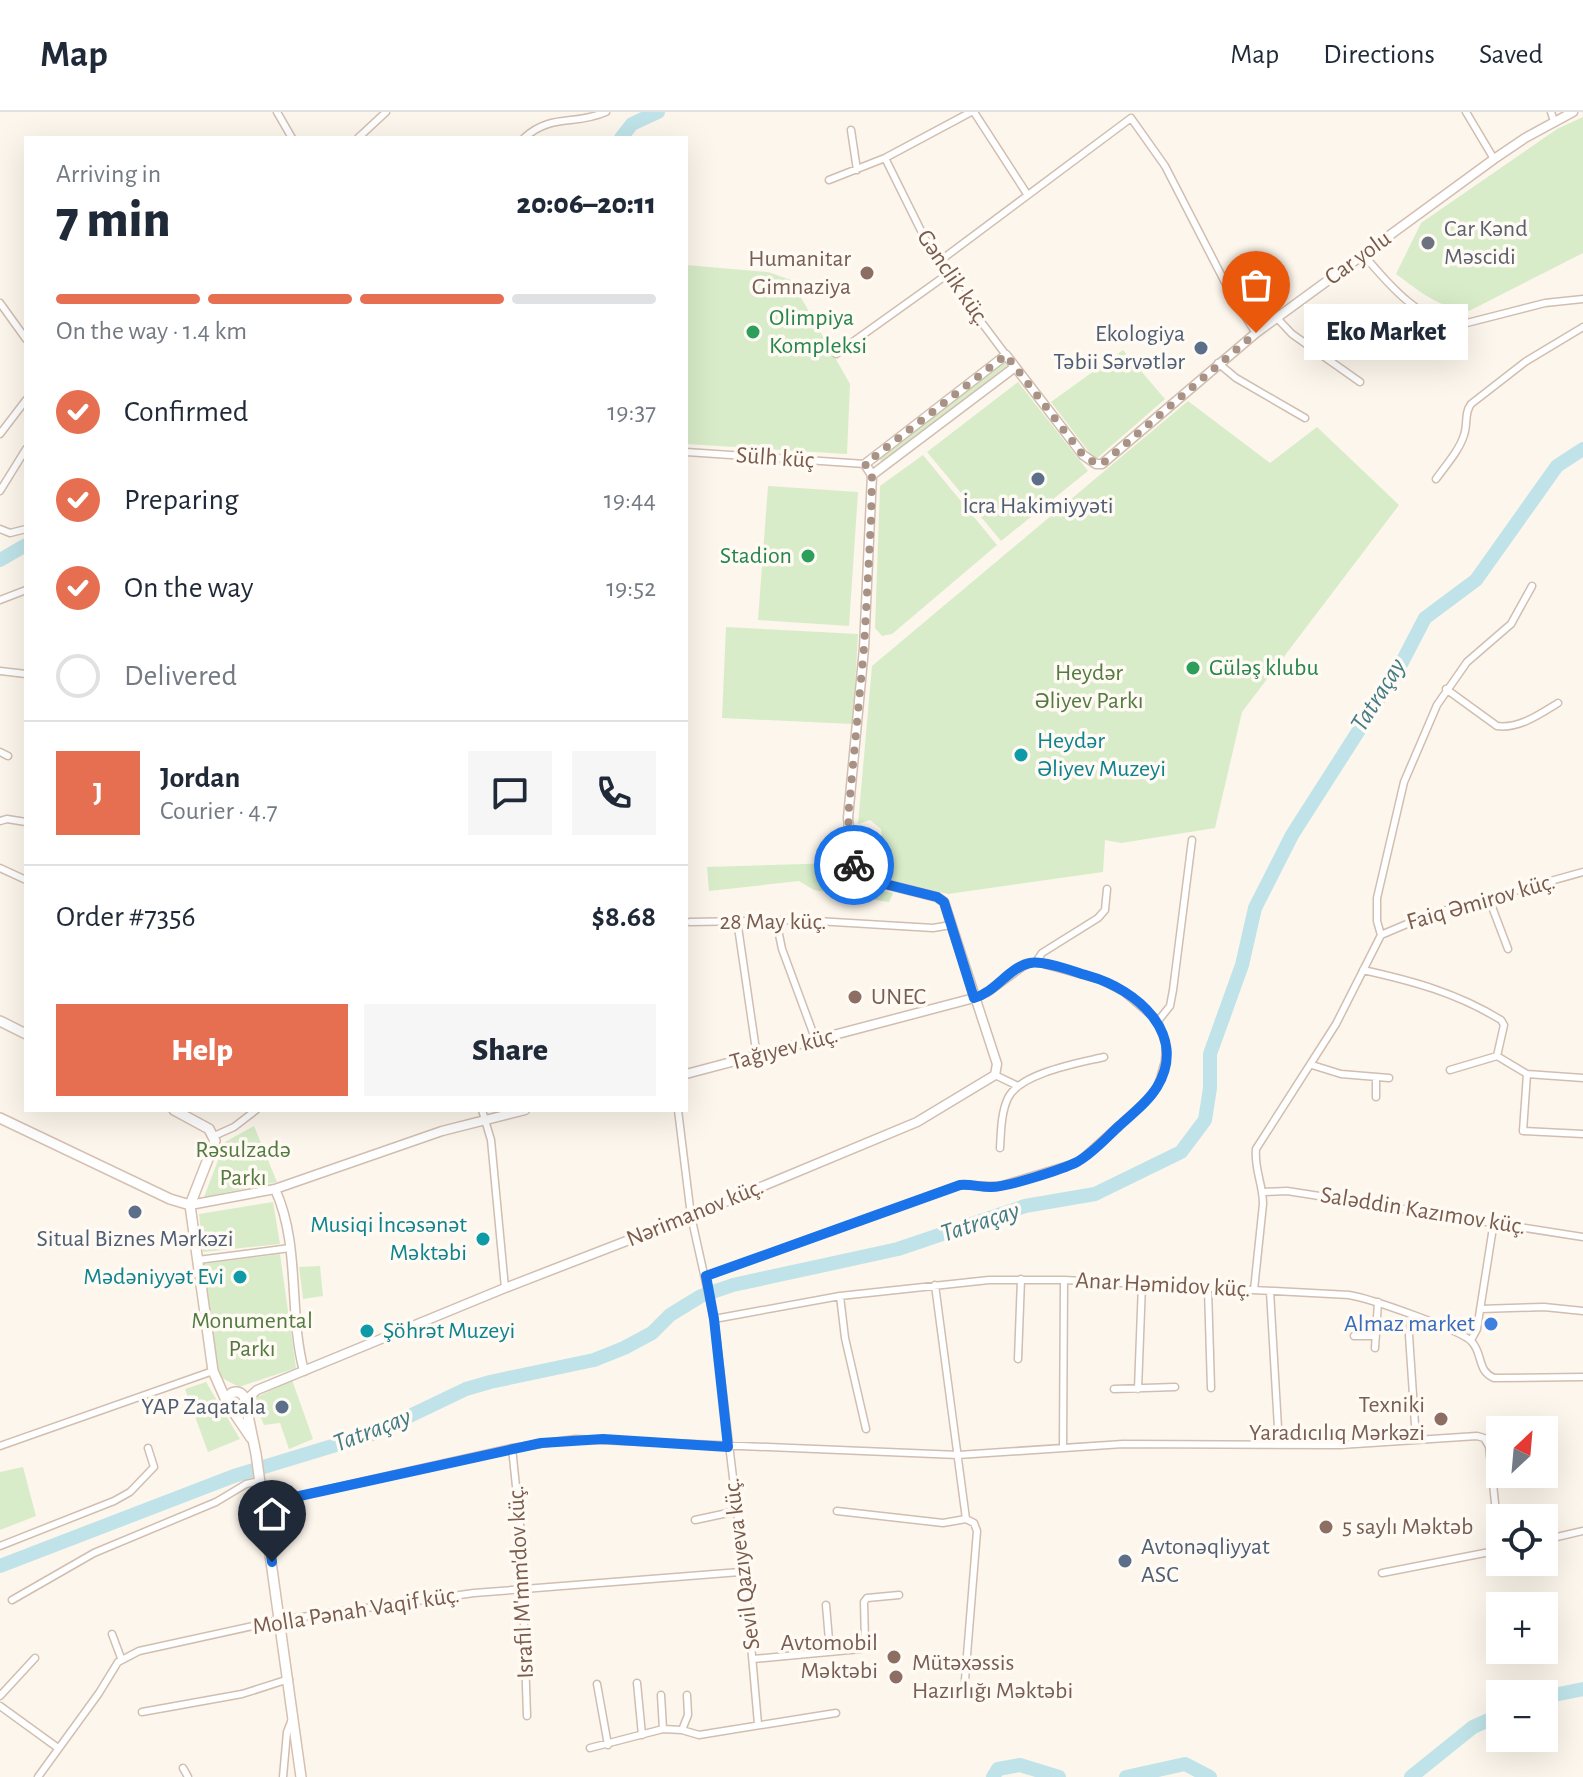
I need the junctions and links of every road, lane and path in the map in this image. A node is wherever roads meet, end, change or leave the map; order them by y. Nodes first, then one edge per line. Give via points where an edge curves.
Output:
1 (277, 112) edge
2 (386, 112) edge
3 (606, 112) edge
4 (973, 112) edge
5 (1139, 112) edge
6 (1466, 112) edge
7 (1573, 112) edge
8 (1553, 116) edge
9 (1131, 118) junction
10 (851, 130) dead end
11 (291, 136) edge
12 (360, 136) edge
13 (526, 136) edge
14 (885, 158) junction
15 (1494, 159) junction
16 (857, 170) junction
17 (829, 180) dead end
18 (1027, 194) junction
19 (1363, 254) junction
20 (937, 263) junction
21 (945, 276) junction
22 (1583, 299) edge
23 (0, 303) edge
24 (1276, 317) junction
25 (1583, 327) edge
26 (1256, 333) junction
27 (24, 336) edge
28 (836, 354) dead end
29 (1006, 355) junction
30 (1218, 363) junction
31 (1015, 367) junction
32 (1360, 382) dead end
33 (24, 403) edge
34 (1305, 418) dead end
35 (0, 434) edge
36 (24, 452) edge
37 (688, 452) edge
38 (865, 464) junction
39 (1096, 464) joint
40 (872, 475) junction
41 (1436, 479) dead end
42 (0, 491) edge
43 (0, 529) edge
44 (24, 530) edge
45 (1532, 586) dead end
46 (24, 591) edge
47 (0, 600) edge
48 (0, 671) edge
49 (24, 674) edge
50 (1446, 689) junction
51 (1558, 703) dead end
52 (0, 752) edge
53 (8, 756) dead end
54 (0, 821) edge
55 (24, 822) edge
56 (1192, 840) dead end
57 (0, 868) edge
58 (1583, 872) edge
59 (24, 879) edge
60 (1107, 889) dead end
61 (1489, 899) junction
62 (737, 920) junction
63 (776, 920) junction
64 (690, 922) dead end
65 (951, 925) junction
66 (1381, 935) junction
67 (1508, 949) dead end
68 (1036, 962) junction
69 (1363, 970) junction
70 (974, 998) junction
71 (0, 1021) edge
72 (1158, 1021) junction
73 (24, 1033) edge
74 (816, 1041) junction
75 (1497, 1056) junction
76 (757, 1057) junction
77 (1104, 1057) dead end
78 (1312, 1065) junction
79 (1450, 1070) dead end
80 (688, 1074) edge
81 (1527, 1074) junction
82 (995, 1075) junction
83 (1376, 1078) junction
84 (1389, 1078) dead end
85 (1583, 1078) edge
86 (1018, 1086) junction
87 (1376, 1097) dead end
88 (178, 1112) edge
89 (253, 1112) edge
90 (504, 1112) edge
91 (678, 1112) edge
92 (483, 1114) edge
93 (0, 1118) edge
94 (1583, 1134) edge
95 (214, 1136) junction
96 (1000, 1148) dead end
97 (275, 1189) junction
98 (1263, 1192) junction
99 (190, 1205) junction
100 (691, 1216) junction
101 (1494, 1221) junction
102 (1583, 1237) edge
103 (290, 1248) junction
104 (198, 1260) junction
105 (707, 1278) junction
106 (1021, 1279) junction
107 (1064, 1280) junction
108 (1142, 1284) junction
109 (935, 1285) junction
110 (505, 1288) junction
111 (1208, 1289) junction
112 (1254, 1290) junction
113 (1270, 1291) junction
114 (840, 1296) junction
115 (1378, 1302) junction
116 (1480, 1309) junction
117 (1583, 1311) edge
118 (1412, 1316) junction
119 (714, 1319) junction
120 (1354, 1336) dead end
121 (1376, 1336) junction
122 (1471, 1340) junction
123 (1375, 1348) dead end
124 (1018, 1359) dead end
125 (304, 1371) junction
126 (215, 1376) junction
127 (1583, 1377) edge
128 (1175, 1387) dead end
129 (1211, 1388) dead end
130 (1114, 1389) dead end
131 (1138, 1389) junction
132 (237, 1392) junction
133 (245, 1401) junction
134 (229, 1406) junction
135 (866, 1429) dead end
136 (1416, 1440) junction
137 (254, 1444) junction
138 (1279, 1445) junction
139 (0, 1446) edge
140 (728, 1447) junction
141 (1063, 1447) junction
142 (148, 1448) dead end
143 (512, 1448) junction
144 (958, 1455) junction
145 (260, 1481) junction
146 (263, 1504) junction
147 (1495, 1504) edge
148 (737, 1511) junction
149 (837, 1511) dead end
150 (966, 1519) junction
151 (695, 1520) dead end
152 (1583, 1531) edge
153 (1558, 1537) edge
154 (0, 1546) edge
155 (1486, 1553) edge
156 (740, 1572) junction
157 (1382, 1573) dead end
158 (523, 1588) junction
159 (899, 1595) dead end
160 (12, 1600) dead end
161 (826, 1605) dead end
162 (280, 1620) junction
163 (112, 1634) dead end
164 (830, 1652) junction
165 (35, 1658) dead end
166 (121, 1658) junction
167 (753, 1659) junction
168 (289, 1679) junction
169 (965, 1680) dead end
170 (637, 1683) dead end
171 (597, 1684) dead end
172 (661, 1695) dead end
173 (687, 1695) dead end
174 (0, 1696) edge
175 (0, 1706) edge
176 (142, 1712) dead end
177 (836, 1713) dead end
178 (294, 1716) junction
179 (527, 1716) dead end
180 (758, 1724) junction
181 (663, 1729) junction
182 (682, 1730) junction
183 (642, 1735) junction
184 (608, 1745) junction
185 (58, 1748) junction
186 (590, 1748) dead end
187 (183, 1768) dead end
188 (38, 1777) edge
189 (188, 1777) edge
190 (283, 1777) edge
191 (301, 1777) edge

1 - 11 street
2 - 12 street
3 - 13 street via 552,121
4 - 14 street
4 - 18 street
5 - 9 street
6 - 15 street
7 - 8 street, Car yolu
8 - 15 street, Car yolu
9 - 18 street
9 - 26 street via 1165,166
10 - 16 street
14 - 16 street
14 - 20 street, Gənclik küç.
15 - 19 street, Car yolu
16 - 17 street
18 - 20 street
19 - 22 street via 1410,301 1450,325
19 - 24 street, Car yolu
20 - 21 street, Gənclik küç.
21 - 28 street
21 - 29 street, Gənclik küç.
23 - 27 street
24 - 26 street, Car yolu
24 - 32 street
25 - 41 street via 1525,362 1471,404 1461,444
26 - 30 street, Car yolu
29 - 31 street, Gənclik küç.
29 - 38 street
30 - 34 street
30 - 39 street, Car yolu via 1107,461
31 - 39 street, Gənclik küç. via 1083,455
31 - 40 street
33 - 35 street
36 - 42 street
37 - 38 street, Sülh küç
38 - 40 street
40 - 65 street via 865,633 848,818 852,859 857,870 881,883 941,899
43 - 44 street
45 - 50 street via 1511,624 1467,662
46 - 47 street
48 - 49 street
50 - 51 street via 1507,728
50 - 66 street via 1404,782 1377,898
52 - 53 street
54 - 55 street
56 - 72 street via 1170,1006
57 - 59 street
58 - 61 street, Faiq Əmirov küç.
60 - 68 street via 1105,910 1098,918
61 - 66 street, Faiq Əmirov küç. via 1428,915
61 - 67 street
62 - 63 street, 28 May küç.
62 - 64 street, 28 May küç.
62 - 76 street
63 - 65 street, 28 May küç.
63 - 74 street
65 - 70 street
66 - 69 street
68 - 70 street
68 - 72 street via 1109,983
69 - 75 street via 1453,994 1501,1020
69 - 78 street
70 - 74 street, Tağıyev küç.
70 - 82 street via 997,1064
71 - 73 main road
72 - 105 street via 1166,1046 1158,1086 1078,1162 999,1186 960,1185
74 - 76 street, Tağıyev küç.
75 - 79 street
75 - 81 street
76 - 80 street, Tağıyev küç.
77 - 86 street
78 - 83 street
78 - 98 street via 1256,1149
81 - 85 street
81 - 94 street via 1523,1131
82 - 86 street
82 - 100 street, Nərimanov küç. via 917,1122
83 - 84 street
83 - 87 street
86 - 96 street via 1007,1101
88 - 95 main road
89 - 95 street
90 - 92 street
91 - 100 street
92 - 97 street
92 - 110 street via 491,1140
93 - 99 main road
95 - 99 main road via 215,1148
97 - 99 street
97 - 103 street
98 - 101 street, Saləddin Kazımov küç.
98 - 112 street
99 - 104 main road
100 - 105 street
100 - 110 street, Nərimanov küç.
101 - 102 street, Saləddin Kazımov küç.
101 - 116 street
103 - 104 street
103 - 125 street
104 - 126 main road
105 - 119 street, Sevil Qazıyeva küç.
106 - 107 street, Anar Həmidov küç.
106 - 109 street, Anar Həmidov küç.
106 - 124 street
107 - 108 street, Anar Həmidov küç.
107 - 141 street
108 - 111 street, Anar Həmidov küç.
108 - 131 street
109 - 114 street, Anar Həmidov küç.
109 - 144 street
110 - 125 street, Nərimanov küç.
111 - 112 street, Anar Həmidov küç.
111 - 129 street
112 - 113 street, Anar Həmidov küç.
113 - 115 street, Anar Həmidov küç. via 1349,1295
113 - 138 street
114 - 119 street, Anar Həmidov küç.
114 - 135 street
115 - 118 street, Anar Həmidov küç.
115 - 121 street
116 - 117 street
116 - 122 street
118 - 122 street, Anar Həmidov küç.
118 - 136 street
119 - 140 street, Sevil Qazıyeva küç.
120 - 121 street
121 - 123 street
122 - 127 street via 1484,1371 1494,1378
125 - 133 street, Nərimanov küç. via 253,1392
126 - 132 main road
126 - 134 main road
126 - 139 street
128 - 131 street
130 - 131 street
132 - 133 main road
132 - 134 main road via 230,1395
133 - 134 main road via 238,1410
133 - 137 main road
134 - 137 main road
136 - 138 street
136 - 147 street via 1484,1438
137 - 145 main road
138 - 141 street
140 - 143 street via 583,1439
140 - 144 street
140 - 148 street, Sevil Qazıyeva küç.
141 - 144 street
142 - 154 street via 154,1467 130,1492
143 - 146 street
143 - 158 street, Israfil M'mm'dov küç.
144 - 150 street
145 - 146 main road
145 - 160 street via 94,1553
146 - 162 main road
148 - 151 street
148 - 156 street, Sevil Qazıyeva küç.
149 - 150 street via 943,1523
150 - 169 street via 977,1531
152 - 153 street
155 - 157 street
156 - 158 street, Molla Pənah Vaqif küç.
156 - 167 street, Sevil Qazıyeva küç.
158 - 162 street, Molla Pənah Vaqif küç.
158 - 179 street, Israfil M'mm'dov küç.
159 - 164 street via 867,1598 864,1646
161 - 164 street
162 - 166 street, Molla Pənah Vaqif küç.
162 - 168 main road
163 - 166 street
164 - 167 street
165 - 174 street
166 - 185 street
167 - 180 street, Sevil Qazıyeva küç.
168 - 176 street via 242,1694
168 - 178 main road
170 - 183 street
171 - 184 street
172 - 181 street
173 - 182 street
175 - 185 street
177 - 180 street
178 - 190 street via 288,1723
178 - 191 main road
180 - 182 street via 699,1735
181 - 182 street
181 - 183 street
183 - 184 street
184 - 186 street
185 - 188 street
187 - 189 street

